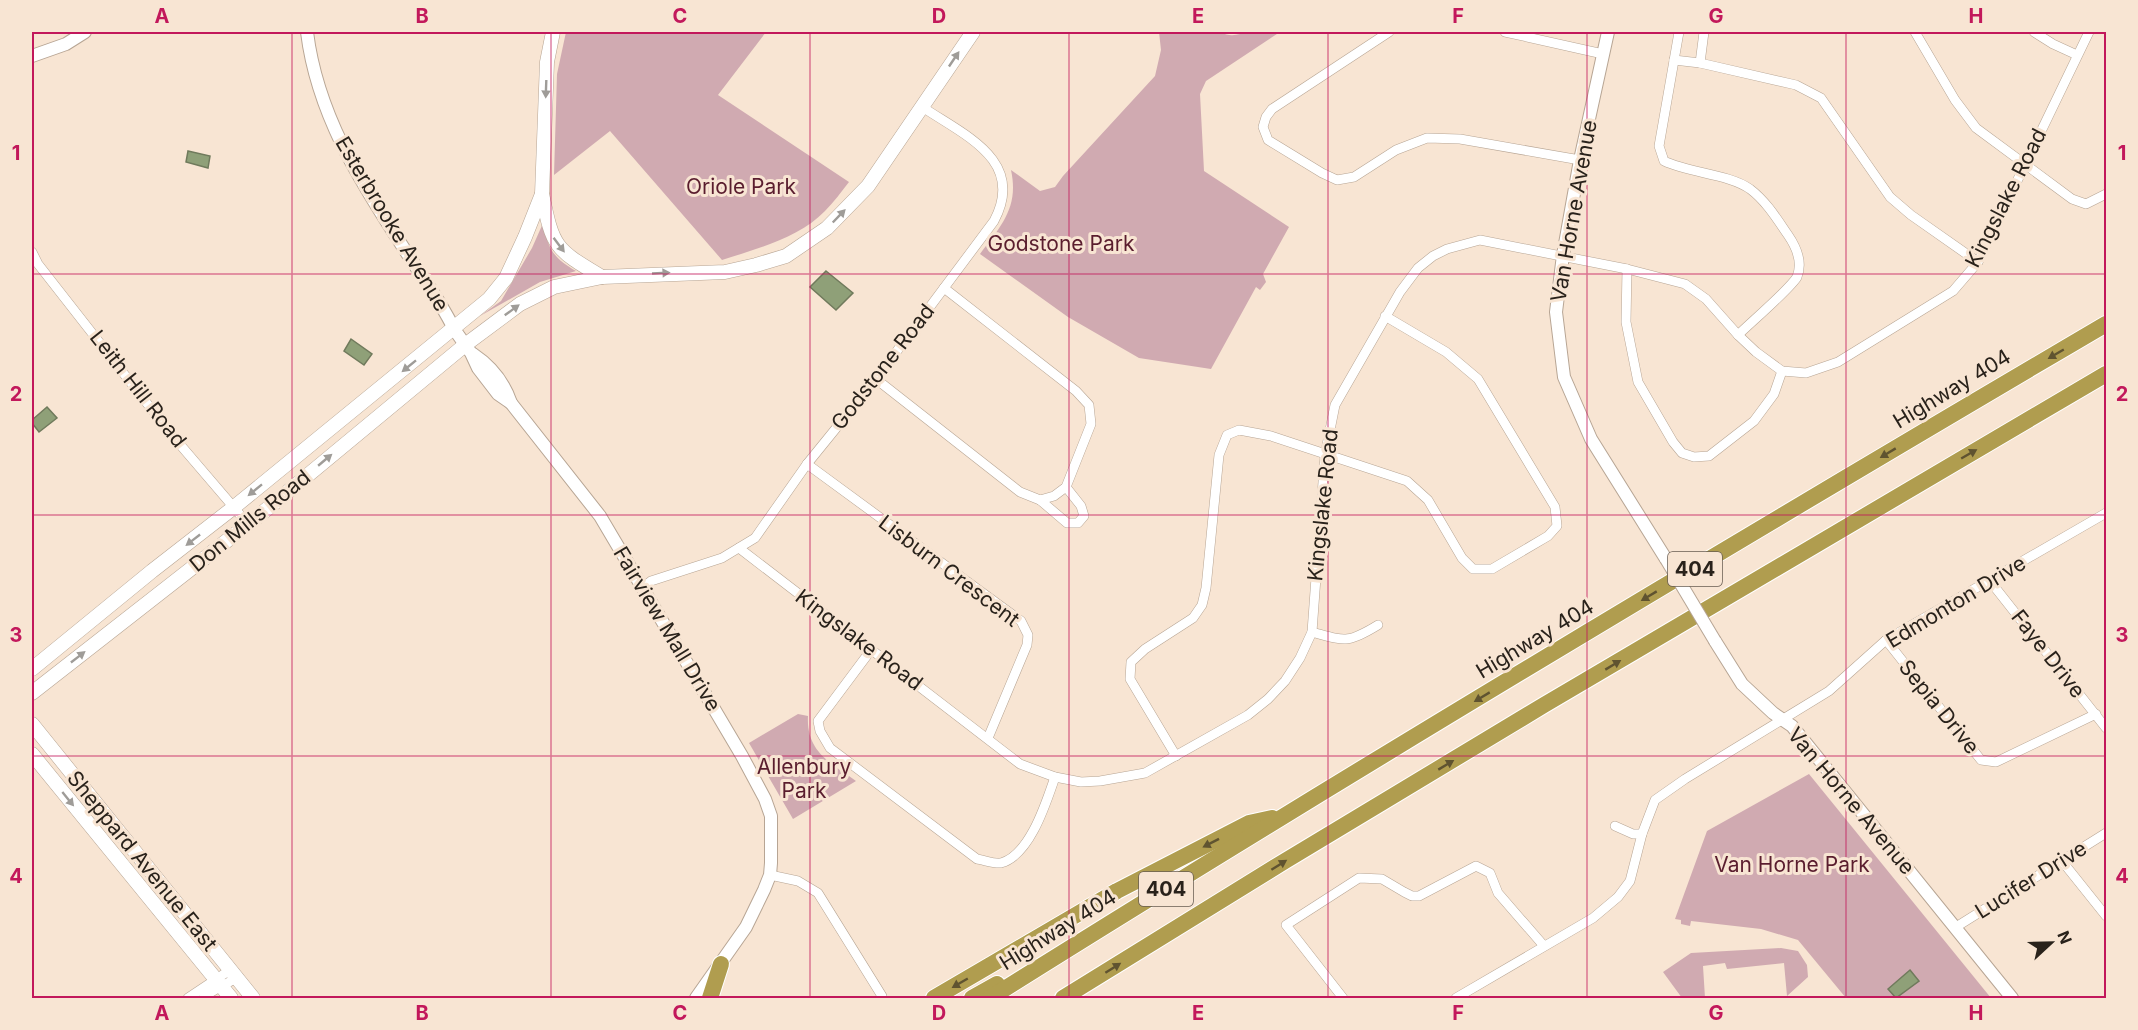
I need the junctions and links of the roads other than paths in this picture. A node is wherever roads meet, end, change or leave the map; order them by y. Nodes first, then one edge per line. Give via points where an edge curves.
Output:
1 (85, 32) edge
2 (307, 32) edge
3 (553, 32) edge
4 (973, 32) edge
5 (1389, 32) edge
6 (1505, 32) edge
7 (1608, 32) edge
8 (1678, 32) edge
9 (1704, 32) edge
10 (1915, 32) edge
11 (2034, 32) edge
12 (2089, 32) edge
13 (1603, 54) junction
14 (2078, 55) junction
15 (32, 56) edge
16 (1674, 60) junction
17 (1700, 63) junction
18 (921, 106) junction
19 (1580, 160) junction
20 (2025, 165) junction
21 (542, 194) junction
22 (2106, 194) edge
23 (32, 252) edge
24 (1563, 255) junction
25 (1978, 262) junction
26 (1627, 269) junction
27 (602, 277) junction
28 (944, 288) junction
29 (1385, 316) junction
30 (2106, 324) edge
31 (454, 329) junction
32 (1738, 335) junction
33 (468, 349) junction
34 (1782, 371) junction
35 (2106, 374) edge
36 (876, 379) junction
37 (1325, 455) junction
38 (807, 464) junction
39 (1066, 487) junction
40 (1040, 500) junction
41 (233, 508) junction
42 (2105, 517) edge
43 (248, 524) junction
44 (740, 548) junction
45 (1990, 581) junction
46 (643, 587) junction
47 (1378, 624) dead end
48 (1312, 632) junction
49 (1886, 640) junction
50 (872, 650) junction
51 (32, 669) edge
52 (32, 693) edge
53 (2096, 714) junction
54 (1783, 720) junction
55 (32, 724) edge
56 (2106, 728) edge
57 (988, 738) junction
58 (32, 754) edge
59 (1176, 756) junction
60 (1055, 777) junction
61 (1285, 816) junction
62 (1615, 826) dead end
63 (2106, 833) edge
64 (1642, 834) junction
65 (2062, 861) junction
66 (770, 875) junction
67 (2106, 916) edge
68 (1956, 927) junction
69 (1544, 946) junction
70 (1048, 963) junction
71 (721, 964) junction
72 (233, 974) junction
73 (223, 988) edge
74 (882, 996) dead end
75 (188, 999) edge
76 (203, 999) edge
77 (253, 999) edge
78 (696, 999) edge
79 (710, 999) edge
80 (934, 999) edge
81 (972, 999) edge
82 (990, 999) edge
83 (1063, 999) edge
84 (1343, 999) edge
85 (1456, 999) edge
86 (2013, 999) edge

1 - 15 street via 66,44
2 - 31 street, Esterbrooke Avenue via 329,116 351,165
3 -> 21 main road
18 -> 4 main road, Don Mills Road
5 - 19 street via 1272,109 1263,127 1268,140 1337,180 1354,177 1396,150 1427,138 1460,139
6 - 13 street
7 - 13 street, Van Horne Avenue
8 - 16 street
9 - 17 street
10 - 20 street via 1976,128
11 - 14 street
12 - 14 street, Kingslake Road
13 - 19 street, Van Horne Avenue
14 - 20 street, Kingslake Road
16 - 17 street
16 - 32 street via 1659,146 1664,161 1749,188 1766,204 1795,246 1800,266 1796,280
17 - 25 street via 1796,85 1821,98 1890,197
27 -> 18 main road, Don Mills Road via 724,272 786,256 827,228 868,186
18 - 28 street, Godstone Road via 978,142 992,158 1001,180 1001,205 994,221
19 - 24 street, Van Horne Avenue
20 - 22 street via 2072,199 2086,204
20 - 25 street, Kingslake Road
21 -> 27 main road via 549,229 560,249
21 - 31 main road, Don Mills Road via 506,278 489,299
23 - 41 street, Leith Hill Road via 171,434
24 - 26 street, Kingslake Road
24 - 29 street, Kingslake Road via 1480,240 1447,249 1418,268
24 - 54 street, Van Horne Avenue, bridge via 1556,312 1564,377 1591,439 1742,684
25 - 34 street, Kingslake Road via 1953,291 1838,362 1806,373
26 - 32 street, Kingslake Road via 1685,284 1706,299
26 - 34 street via 1626,322 1638,382 1682,453 1694,458 1708,456 1754,421 1774,394
33 -> 27 main road, Don Mills Road via 520,304 554,287
28 - 36 street, Godstone Road
28 - 39 street via 1077,391 1089,405 1091,424
29 - 37 street, Kingslake Road via 1335,405
29 - 37 street via 1446,352 1478,379 1555,507 1557,526 1548,536 1492,569 1473,569 1462,558 1428,500 1407,481
30 -> 61 highway, Highway 404 / 404
31 - 33 street, Esterbrooke Avenue
31 -> 41 main road, Don Mills Road
32 - 34 street, Kingslake Road
43 -> 33 main road, Don Mills Road
33 - 46 street, Fairview Mall Drive via 498,394 512,404 600,516
83 -> 35 highway, 404 via 1544,705
36 - 38 street, Godstone Road
36 - 40 street via 1020,492
37 - 48 street, Kingslake Road
37 - 59 street via 1271,435 1239,430 1227,435 1219,455 1202,605 1193,618 1131,662 1130,679
38 - 44 street, Godstone Road via 755,538
38 - 57 street, Lisburn Crescent via 1021,621 1028,645
39 - 40 street
39 - 40 street via 1081,507 1084,516 1078,523 1067,522
41 - 43 street, Leith Hill Road
41 -> 51 main road, Don Mills Road
42 - 45 street, Edmonton Drive
52 -> 43 main road, Don Mills Road
44 - 46 street, Godstone Road
44 - 50 street, Kingslake Road
45 - 49 street, Edmonton Drive
45 - 53 street, Faye Drive
46 - 66 street, Fairview Mall Drive via 765,799 771,816
47 - 48 street via 1359,637 1344,641
48 - 59 street, Kingslake Road via 1295,666 1268,699 1248,715
49 - 53 street, Sepia Drive via 1981,760 1996,762
49 - 54 street, Edmonton Drive via 1829,691
50 - 57 street, Kingslake Road
50 - 60 street via 818,721 824,740 978,859 998,863 1021,850
53 - 56 street, Faye Drive
54 - 64 street, Edmonton Drive via 1655,800
54 - 68 street, Van Horne Avenue
55 - 72 main road, Sheppard Avenue East
57 - 60 street, Kingslake Road via 1020,764
58 -> 73 main road, Sheppard Avenue East
59 - 60 street, Kingslake Road via 1145,773 1122,777 1081,782
61 - 70 highway, Highway 404 / 404
61 -> 80 highway via 1249,823 1117,891
62 - 64 street
63 - 65 street, Lucifer Drive
64 - 69 street, Edmonton Drive via 1630,881 1618,897 1593,918
65 - 67 street
65 - 68 street, Lucifer Drive
66 - 71 street, Fairview Mall Drive via 746,927
66 - 74 street via 798,881 818,893
68 - 86 street, Van Horne Avenue
69 - 84 street via 1498,892 1490,873 1476,866 1419,896 1382,879 1359,878 1286,925
69 - 85 street, Edmonton Drive
70 - 81 highway via 1016,973
70 - 82 highway, Highway 404 / 404
71 - 78 street, Fairview Mall Drive
71 - 79 highway
72 - 73 street
72 - 77 main road, Sheppard Avenue East
73 - 75 street
73 - 76 street

